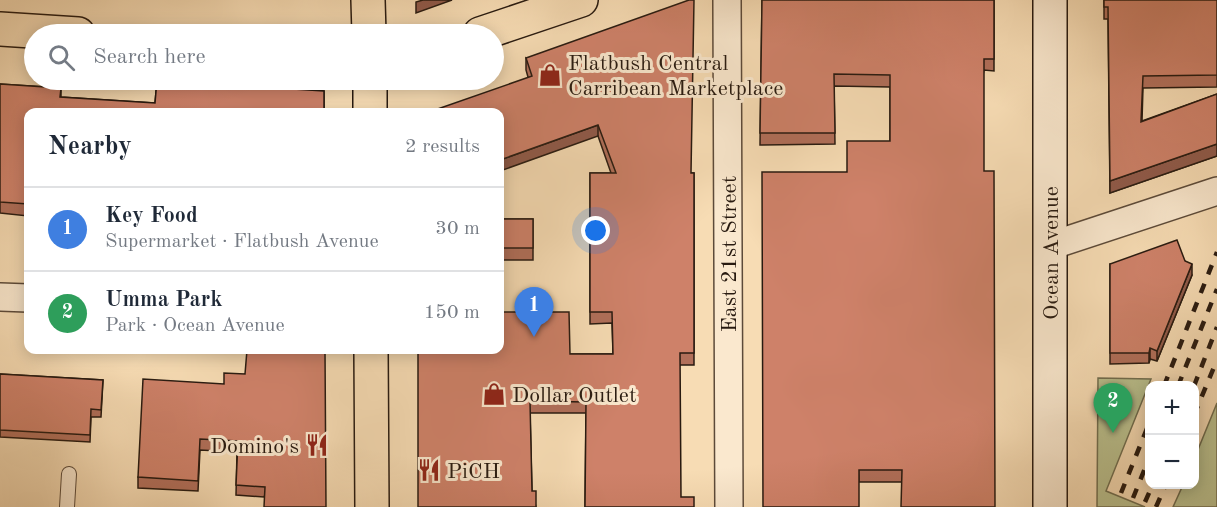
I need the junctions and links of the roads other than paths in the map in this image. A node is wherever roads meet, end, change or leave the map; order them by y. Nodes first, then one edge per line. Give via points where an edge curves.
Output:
1 (368, 0) edge
2 (581, 0) edge
3 (727, 0) edge
4 (1050, 0) edge
5 (369, 24) edge
6 (504, 26) edge
7 (0, 29) edge
8 (24, 31) edge
9 (370, 90) edge
10 (370, 108) edge
11 (1217, 192) edge
12 (1050, 246) junction
13 (0, 297) edge
14 (24, 298) edge
15 (371, 354) edge
16 (69, 474) dead end
17 (67, 507) edge
18 (372, 507) edge
19 (729, 507) edge
20 (1050, 507) edge

1 - 5 main road
2 - 6 main road
3 - 19 street, East 21st Street
4 - 12 main road, Ocean Avenue
7 - 8 main road
9 - 10 main road
11 - 12 street
12 - 20 main road, Ocean Avenue
13 - 14 street
15 - 18 main road
16 - 17 lane

